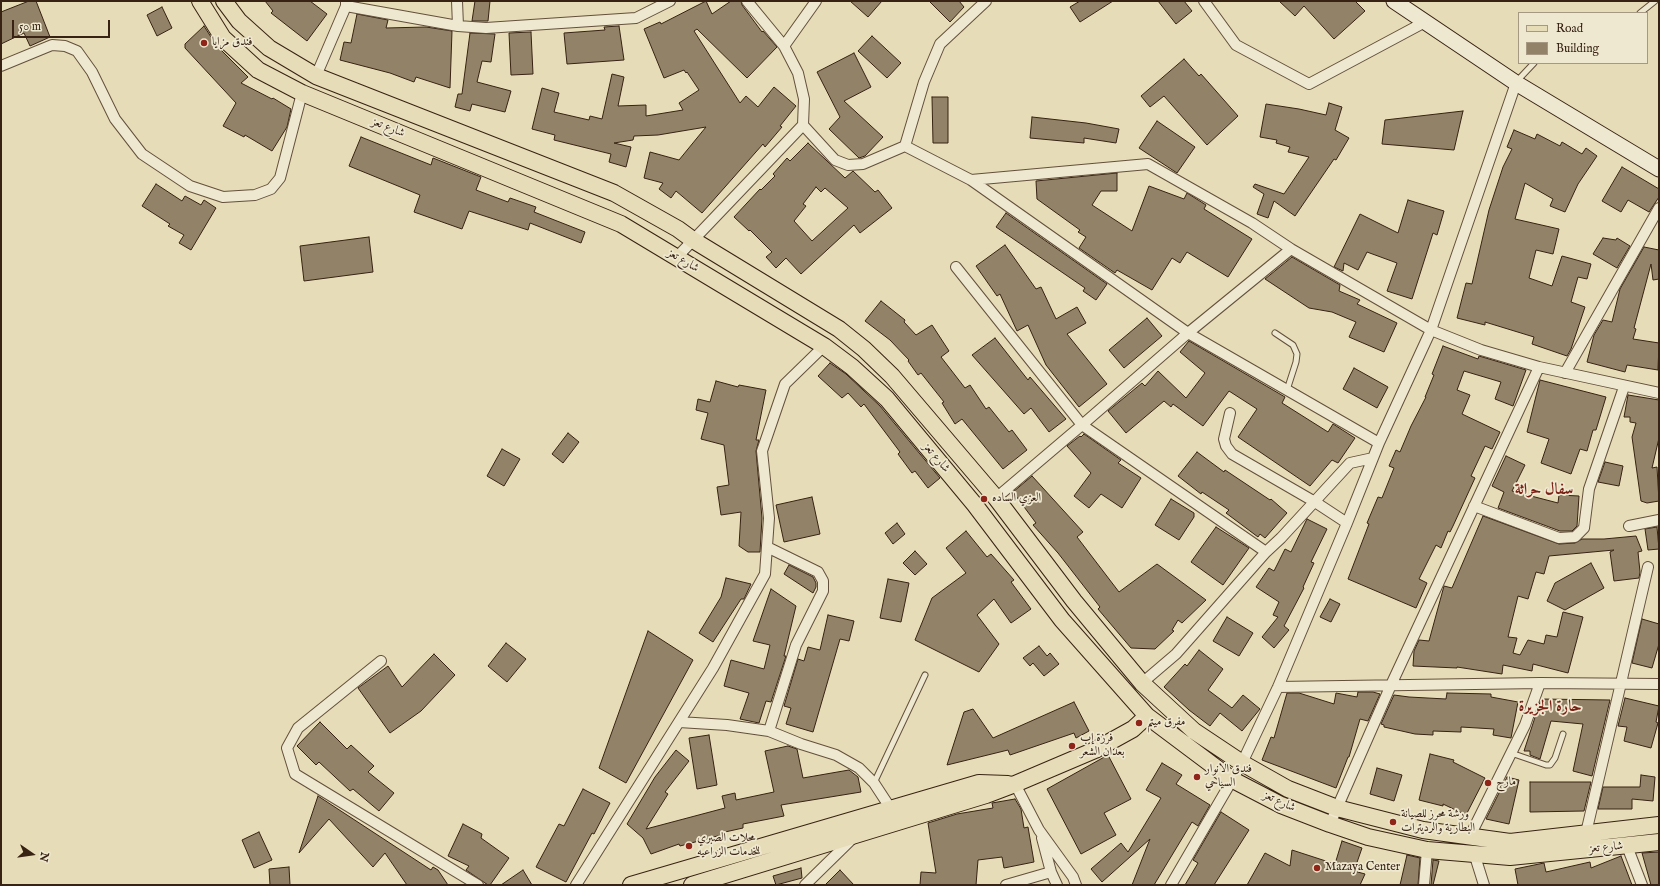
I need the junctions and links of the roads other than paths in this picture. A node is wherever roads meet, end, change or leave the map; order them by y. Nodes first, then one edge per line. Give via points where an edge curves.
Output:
1 (200, 1) edge
2 (224, 1) edge
3 (457, 1) edge
4 (670, 1) edge
5 (747, 1) edge
6 (816, 1) edge
7 (986, 1) edge
8 (1204, 1) edge
9 (1394, 1) edge
10 (1654, 1) edge
11 (346, 3) edge
12 (1641, 12) edge
13 (1424, 22) junction
14 (458, 26) junction
15 (784, 46) junction
16 (1533, 64) edge
17 (1, 66) edge
18 (316, 76) junction
19 (1516, 82) junction
20 (302, 93) junction
21 (803, 125) junction
22 (905, 146) junction
23 (1659, 169) edge
24 (971, 180) junction
25 (1659, 208) edge
26 (693, 240) junction
27 (1291, 250) junction
28 (677, 257) junction
29 (956, 267) dead end
30 (1431, 330) junction
31 (1188, 333) junction
32 (1275, 333) dead end
33 (824, 346) junction
34 (1539, 367) junction
35 (1565, 373) junction
36 (1624, 387) junction
37 (1287, 390) junction
38 (1659, 393) edge
39 (1230, 413) dead end
40 (1082, 425) junction
41 (1379, 443) junction
42 (1373, 458) junction
43 (996, 498) junction
44 (1315, 502) junction
45 (1474, 506) junction
46 (1659, 520) edge
47 (1347, 523) junction
48 (1629, 526) dead end
49 (767, 547) junction
50 (1266, 552) junction
51 (1648, 568) dead end
52 (381, 661) dead end
53 (925, 675) dead end
54 (1142, 683) junction
55 (1540, 683) junction
56 (1621, 684) junction
57 (1659, 684) edge
58 (1391, 685) junction
59 (1278, 687) junction
60 (1147, 716) junction
61 (679, 722) junction
62 (769, 731) junction
63 (1562, 734) dead end
64 (1511, 753) junction
65 (1242, 763) junction
66 (1231, 779) junction
67 (874, 783) junction
68 (1016, 784) junction
69 (1337, 808) junction
70 (891, 809) junction
71 (1330, 824) junction
72 (1659, 825) edge
73 (1039, 830) junction
74 (1586, 833) junction
75 (856, 835) junction
76 (1470, 836) junction
77 (1659, 842) edge
78 (1627, 846) junction
79 (1427, 850) junction
80 (1474, 853) junction
81 (1051, 872) junction
82 (478, 885) edge
83 (576, 885) edge
84 (631, 885) edge
85 (692, 885) edge
86 (805, 885) edge
87 (1006, 885) edge
88 (1057, 885) edge
89 (1076, 885) edge
90 (1171, 885) edge
91 (1424, 885) edge
92 (1484, 885) edge
93 (1642, 885) edge

1 - 20 main road, شارع تعز via 223,38 258,70
2 - 18 main road, شارع تعز via 239,21 270,48
3 - 14 street
4 - 14 street via 636,18 486,28
5 - 15 street
6 - 15 street
7 - 22 street via 940,44 924,82
8 - 13 street via 1236,46 1309,84
9 - 13 main road
10 - 12 lane
11 - 14 street
11 - 18 street
13 - 19 main road
15 - 21 street via 798,73 804,99
16 - 19 lane
17 - 20 street via 52,45 65,46 77,51 92,72 115,119 142,154 190,186 223,197 255,195 271,189 280,178
18 - 26 main road, شارع تعز via 614,193
19 - 23 main road
19 - 30 street
20 - 28 main road, شارع تعز via 620,224
21 - 22 street via 835,160 848,165 863,164
21 - 26 street
22 - 24 street
24 - 27 street via 1148,164 1252,223
24 - 31 street
25 - 35 street
26 - 28 street
26 - 43 main road, شارع تعز via 839,329 864,349 892,376
27 - 30 street
27 - 31 street
28 - 33 main road, شارع تعز
29 - 40 street
30 - 34 street via 1481,350
30 - 41 street
31 - 37 street
31 - 40 street
32 - 37 lane via 1294,345 1297,354
33 - 49 street via 785,384 762,451 769,518
33 - 60 main road, شارع تعز via 887,399 975,504 1062,620
34 - 35 street
34 - 45 street
35 - 36 street
36 - 38 street
36 - 45 street via 1589,489 1584,528 1576,537 1559,538
37 - 41 street
39 - 44 street via 1224,439 1232,454
40 - 43 street
40 - 50 street
41 - 42 street
42 - 44 street via 1350,464
42 - 47 street
43 - 54 main road, شارع تعز via 1074,601
44 - 47 street
44 - 50 street
45 - 58 street
46 - 48 street
47 - 59 street
49 - 61 street via 765,574 713,668
49 - 62 street via 818,572 823,581 823,591 796,646
50 - 54 street via 1176,654
51 - 56 street
52 - 82 street via 298,728 287,748 295,774
53 - 67 lane
54 - 65 main road, شارع تعز via 1194,731
55 - 56 street
55 - 58 street
55 - 64 street via 1525,725
56 - 57 street
56 - 74 street
58 - 59 street
58 - 69 street
59 - 65 street
60 - 66 main road, شارع تعز
60 - 68 main road via 1133,729 1095,750
61 - 62 street
61 - 83 street
62 - 67 street via 836,755 859,768
63 - 64 lane via 1555,758 1550,765
64 - 76 street
65 - 66 street
65 - 69 main road, شارع تعز via 1288,789
66 - 71 main road, شارع تعز via 1281,805
66 - 90 street
67 - 70 street
68 - 70 main road via 979,783
68 - 73 street
68 - 75 main road
69 - 71 street
69 - 76 main road, شارع تعز via 1423,830
70 - 84 main road
71 - 79 main road, شارع تعز via 1368,837
72 - 74 main road, شارع تعز
73 - 81 street
73 - 89 street
74 - 76 main road, شارع تعز via 1510,842
75 - 85 main road
75 - 86 street
77 - 78 main road, شارع تعز
78 - 80 main road, شارع تعز via 1510,857
78 - 93 street
79 - 80 main road, شارع تعز
79 - 91 street
80 - 92 street
81 - 87 street
81 - 88 street

